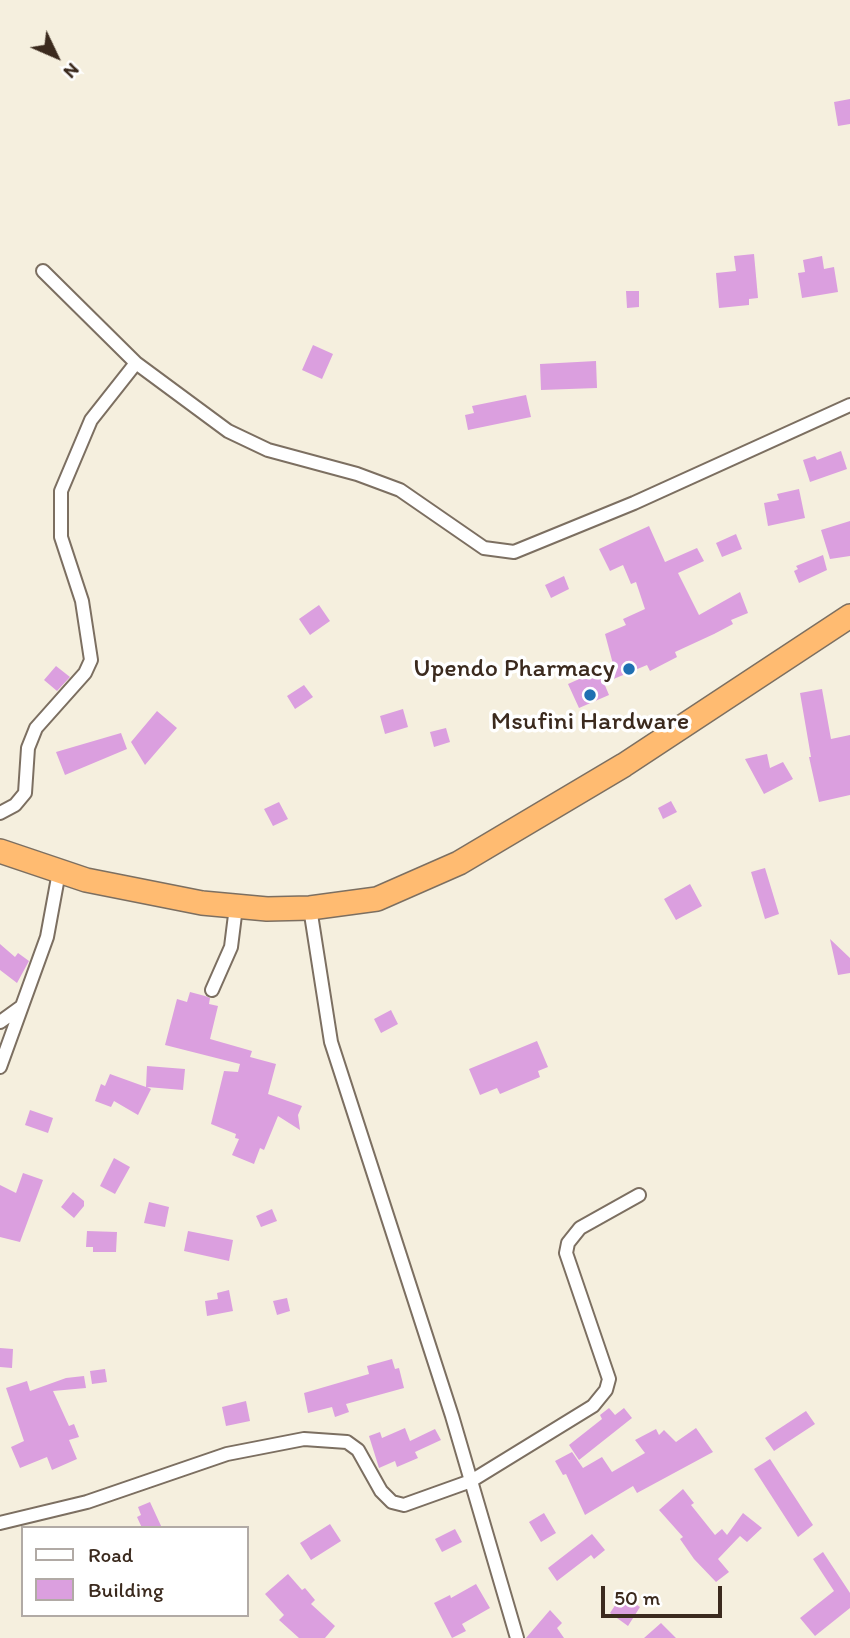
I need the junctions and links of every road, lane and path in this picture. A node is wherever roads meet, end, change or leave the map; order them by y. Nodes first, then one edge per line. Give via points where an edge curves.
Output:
1 (43, 271) dead end
2 (136, 363) junction
3 (850, 405) edge
4 (850, 616) edge
5 (0, 813) edge
6 (0, 851) edge
7 (59, 872) junction
8 (236, 907) junction
9 (310, 908) junction
10 (212, 990) dead end
11 (21, 1007) junction
12 (0, 1022) edge
13 (0, 1067) edge
14 (639, 1195) dead end
15 (471, 1481) junction
16 (0, 1523) edge
17 (517, 1638) edge

1 - 2 street
2 - 3 street via 228,431 268,450 400,490 484,548 514,552
2 - 5 street via 91,421 61,491 61,537 82,601 91,660 85,673 36,728 28,748 25,793
4 - 9 highway via 624,765 458,863 377,899
6 - 7 highway
7 - 8 highway via 135,892
7 - 11 street via 47,937
8 - 9 highway
8 - 10 street via 231,947
9 - 15 street via 331,1042
11 - 12 street
11 - 13 street
14 - 15 street via 580,1228 568,1242 566,1253 609,1379 606,1390 593,1406
15 - 16 street via 404,1505 392,1502 358,1450 347,1442 303,1439 227,1454 87,1502
15 - 17 street

